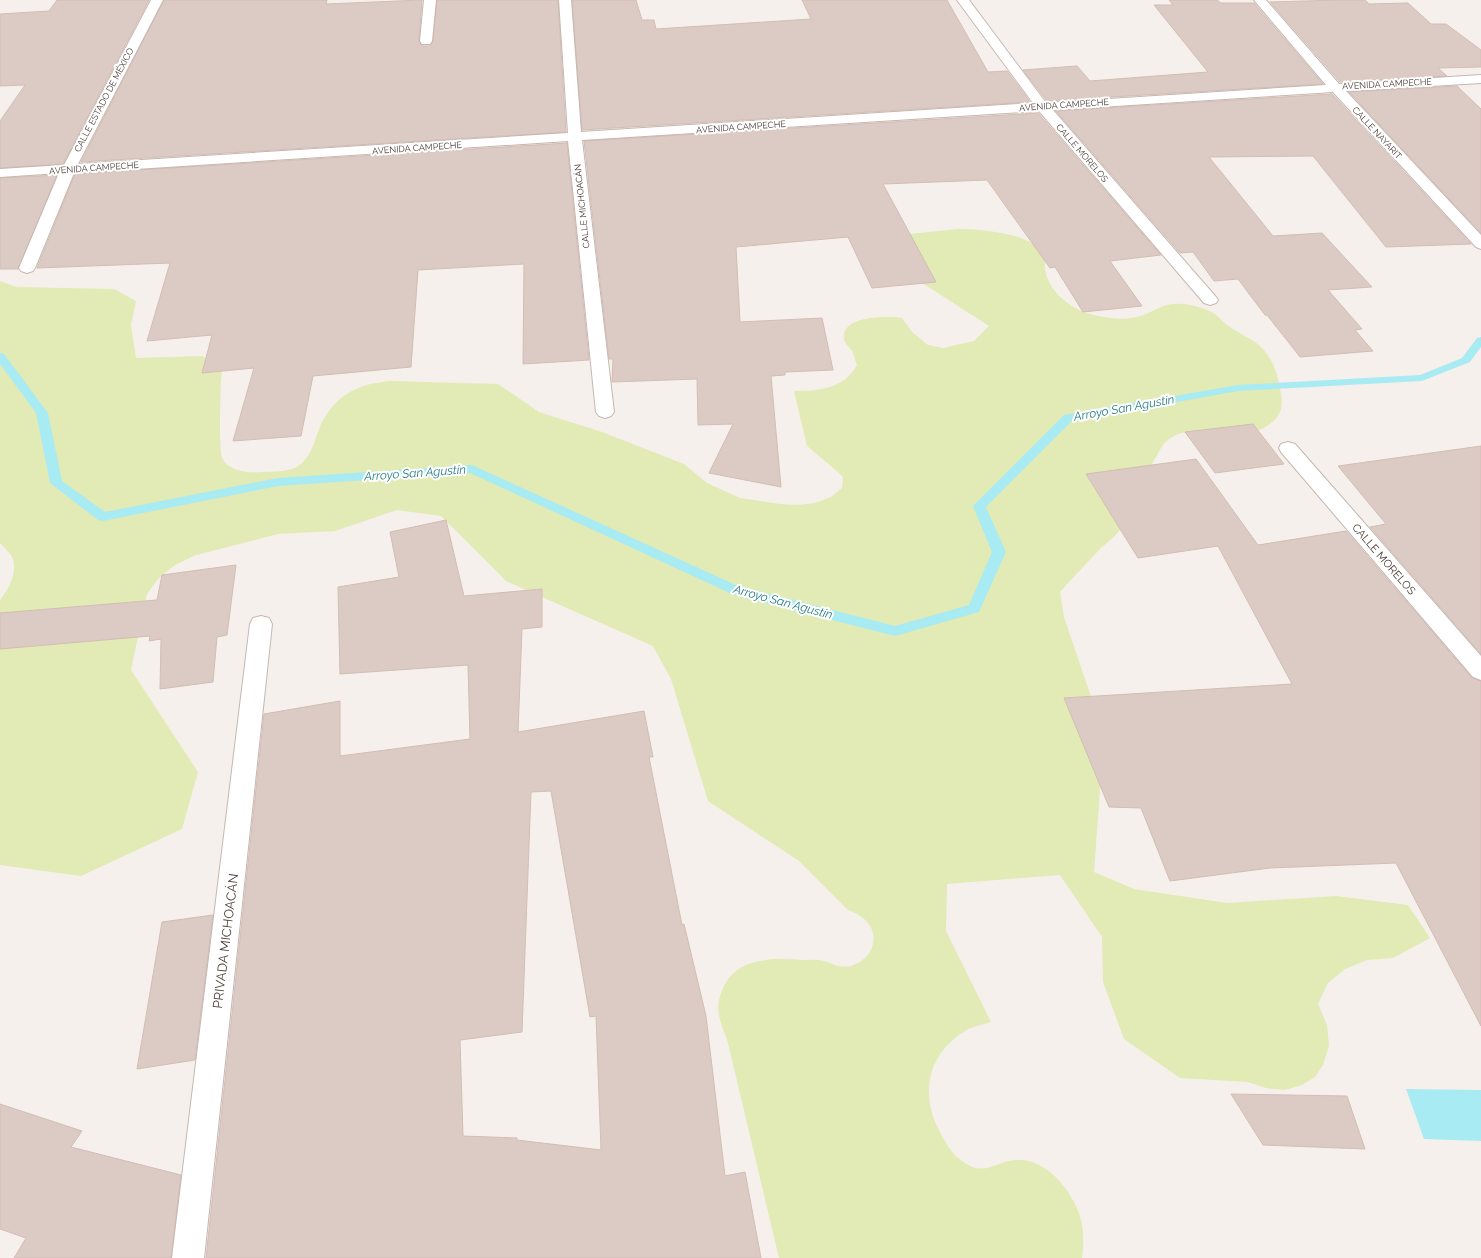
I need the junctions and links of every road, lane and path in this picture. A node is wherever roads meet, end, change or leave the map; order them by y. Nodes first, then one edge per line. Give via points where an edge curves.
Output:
1 (157, 0) edge
2 (430, 0) edge
3 (565, 0) edge
4 (963, 0) edge
5 (1260, 0) edge
6 (426, 41) dead end
7 (1481, 78) edge
8 (1335, 87) junction
9 (1042, 106) junction
10 (575, 138) junction
11 (68, 170) junction
12 (0, 173) edge
13 (1481, 244) edge
14 (27, 268) dead end
15 (1210, 300) dead end
16 (605, 412) dead end
17 (1288, 448) dead end
18 (262, 624) dead end
19 (1481, 671) edge
20 (188, 1258) edge

1 - 11 street, CALLE ESTADO DE MÉXICO
2 - 6 street
3 - 10 street, CALLE MICHOACÁN
4 - 9 street, CALLE MORELOS
5 - 8 street, CALLE NAYARIT
7 - 8 street, AVENIDA CAMPECHE
8 - 9 street, AVENIDA CAMPECHE
8 - 13 street, CALLE NAYARIT
9 - 10 street, AVENIDA CAMPECHE
9 - 15 street, CALLE MORELOS
10 - 11 street, AVENIDA CAMPECHE
10 - 16 street, CALLE MICHOACÁN
11 - 12 street, AVENIDA CAMPECHE
11 - 14 street, CALLE ESTADO DE MÉXICO
17 - 19 street, CALLE MORELOS
18 - 20 street, PRIVADA MICHOACÁN

